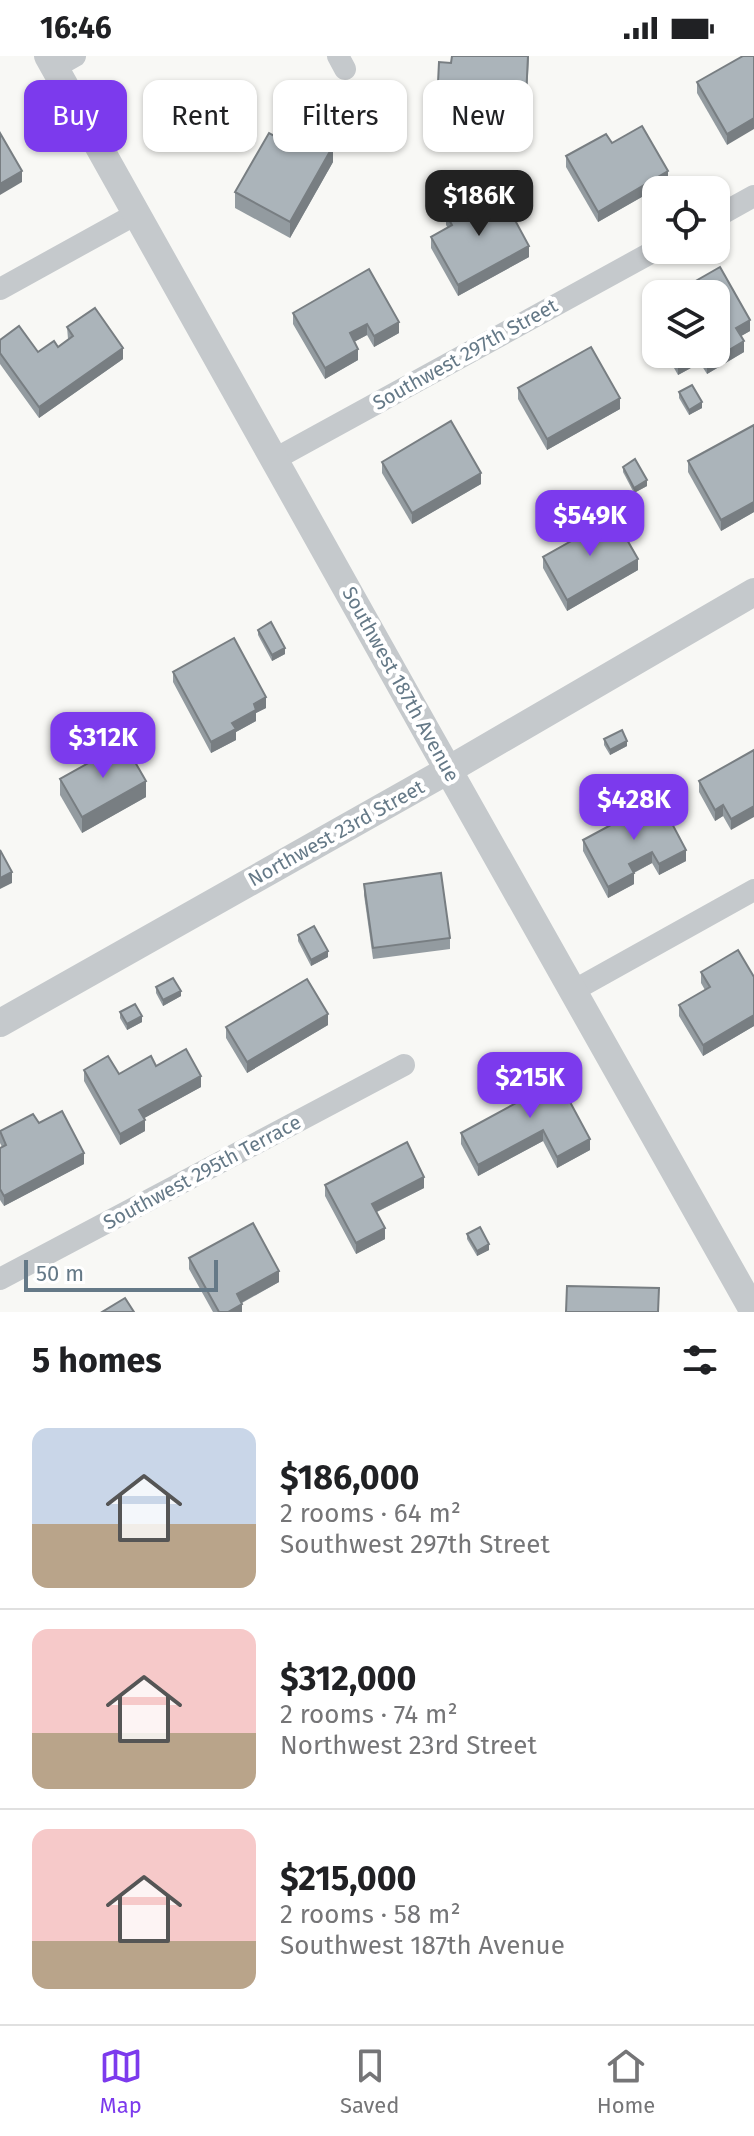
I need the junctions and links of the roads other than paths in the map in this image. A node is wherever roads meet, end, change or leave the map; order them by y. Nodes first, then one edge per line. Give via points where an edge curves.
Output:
1 (59, 60) edge
2 (754, 196) edge
3 (730, 209) edge
4 (136, 214) junction
5 (642, 258) edge
6 (0, 289) edge
7 (275, 459) junction
8 (754, 592) edge
9 (450, 769) junction
10 (754, 890) edge
11 (571, 992) junction
12 (0, 1023) edge
13 (404, 1065) dead end
14 (0, 1279) edge
15 (754, 1312) edge

1 - 4 street, Southwest 187th Avenue
2 - 3 street
4 - 6 street
4 - 7 street, Southwest 187th Avenue
5 - 7 street, Southwest 297th Street
7 - 9 street, Southwest 187th Avenue
8 - 9 street, Northwest 23rd Street
9 - 11 street, Southwest 187th Avenue
9 - 12 street, Northwest 23rd Street
10 - 11 street
11 - 15 street, Southwest 187th Avenue
13 - 14 street, Southwest 295th Terrace

